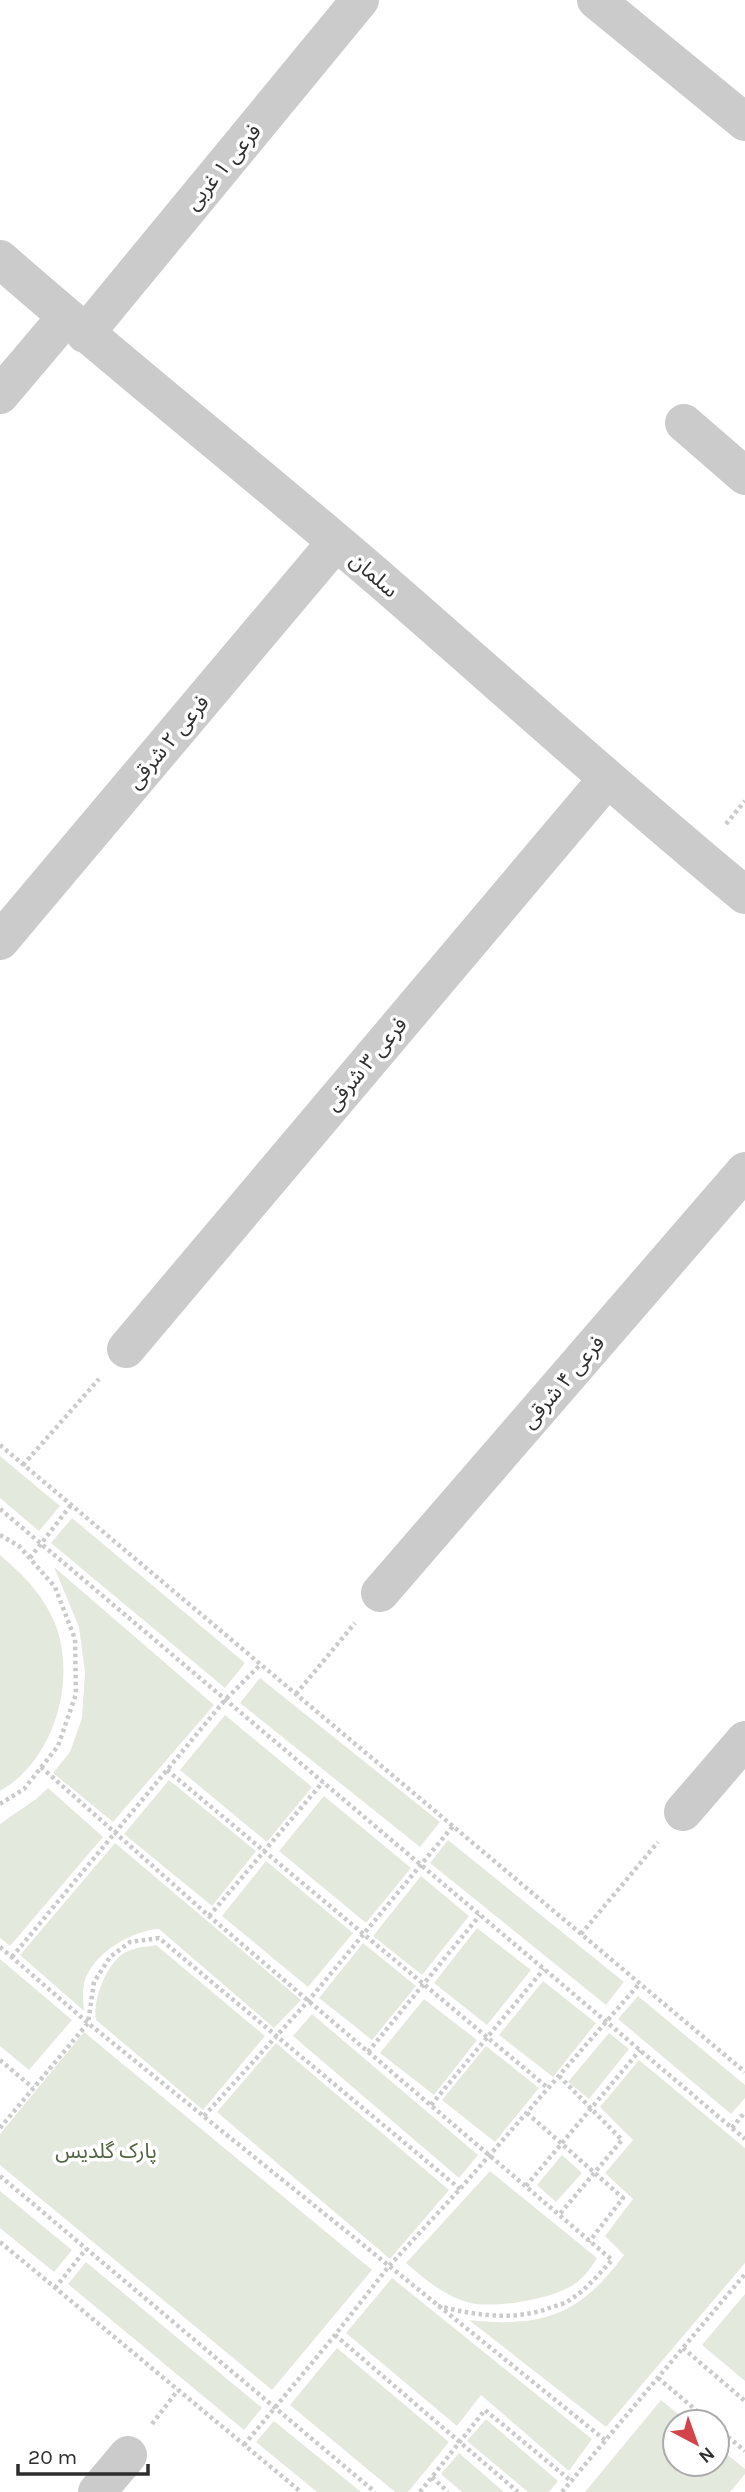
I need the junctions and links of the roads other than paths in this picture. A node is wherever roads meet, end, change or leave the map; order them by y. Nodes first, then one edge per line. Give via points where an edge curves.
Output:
1 (360, 0) edge
2 (621, 8) edge
3 (745, 122) edge
4 (0, 260) edge
5 (76, 326) junction
6 (0, 395) edge
7 (684, 423) dead end
8 (745, 476) edge
9 (336, 542) junction
10 (607, 779) junction
11 (745, 895) edge
12 (0, 941) edge
13 (745, 1171) edge
14 (126, 1349) road end
15 (380, 1593) road end
16 (745, 1740) edge
17 (683, 1812) road end
18 (128, 2455) dead end
19 (97, 2492) edge

1 - 5 street, فرعی ۱ غربی
2 - 3 street
4 - 5 street, سلمان
5 - 6 street, فرعی ۱ غربی
5 - 9 street, سلمان
7 - 8 street
9 - 10 street, سلمان
9 - 12 street, فرعی ۲ شرقی
10 - 11 street, سلمان
10 - 14 street, فرعی ۳ شرقی
13 - 15 street, فرعی ۴ شرقی
16 - 17 street
18 - 19 street

